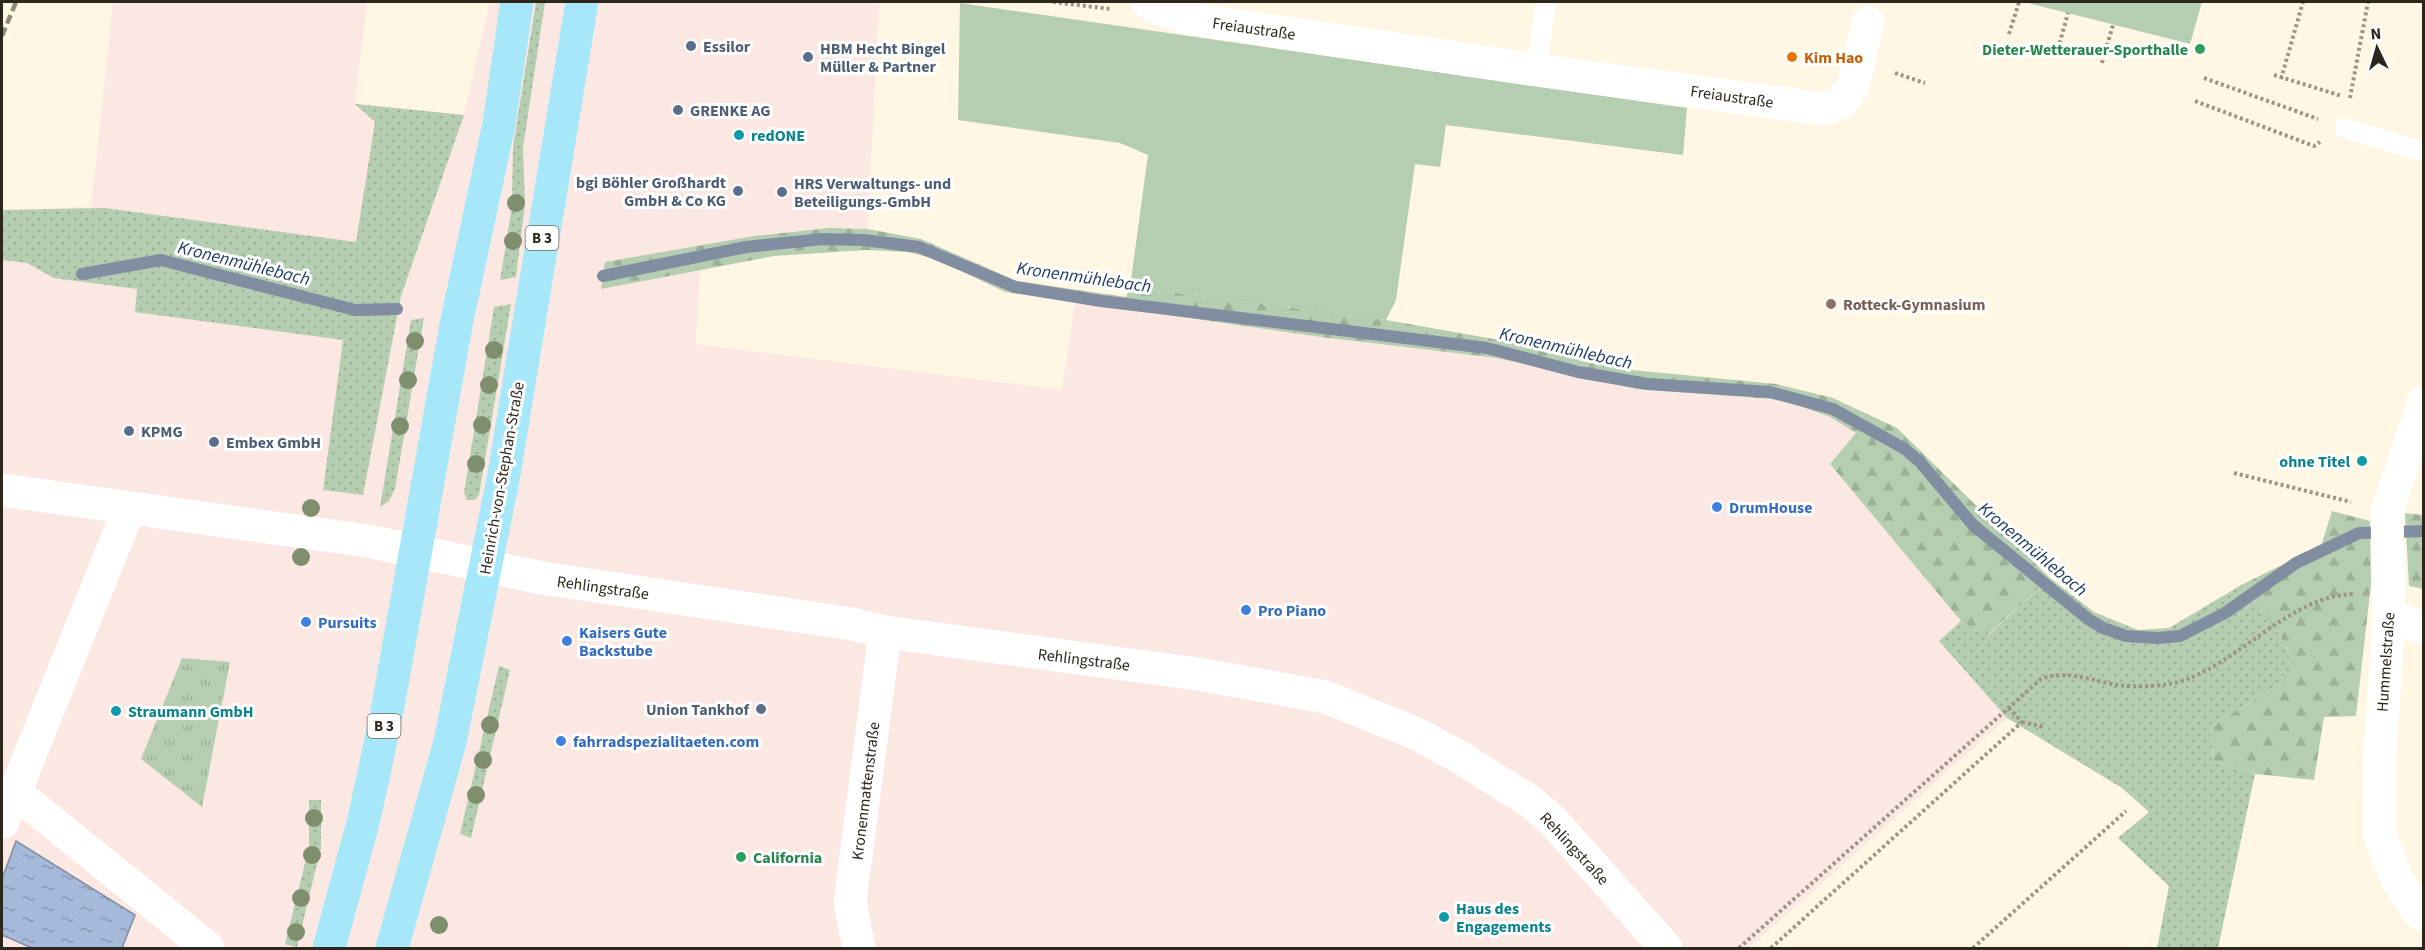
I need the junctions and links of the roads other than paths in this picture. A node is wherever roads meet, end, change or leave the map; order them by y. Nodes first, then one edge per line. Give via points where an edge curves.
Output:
1 (517, 2) edge
2 (582, 2) edge
3 (1546, 2) edge
4 (1151, 4) edge
5 (1188, 10) edge
6 (1868, 22) dead end
7 (1536, 70) junction
8 (2344, 128) road end
9 (2424, 152) edge
10 (2424, 402) edge
11 (2, 490) edge
12 (129, 509) junction
13 (417, 551) junction
14 (485, 567) junction
15 (2389, 610) junction
16 (2424, 628) edge
17 (885, 632) junction
18 (15, 792) junction
19 (2, 823) edge
20 (2424, 916) edge
21 (208, 948) edge
22 (329, 948) edge
23 (392, 948) edge
24 (859, 948) edge
25 (1666, 948) edge

1 - 13 main road, B 3 via 500,124 456,325
2 - 14 main road, Heinrich-von-Stephan-Straße / B 3
3 - 7 lane
4 - 5 street, Freiaustraße
5 - 7 street, Freiaustraße
6 - 7 street, Freiaustraße via 1852,87 1841,103 1824,109
8 - 9 lane
10 - 15 street, Hummelstraße via 2387,526
11 - 12 street
12 - 13 street
12 - 18 street
13 - 14 street, Rehlingstraße
13 - 22 main road, B 3 via 374,776
14 - 17 street, Rehlingstraße
14 - 23 main road, Heinrich-von-Stephan-Straße / B 3 via 450,742
15 - 16 street
15 - 20 street, Hummelstraße via 2380,726 2380,836 2398,881
17 - 24 street, Kronenmattenstraße via 850,902
17 - 25 street, Rehlingstraße via 1198,674 1326,696 1417,734 1531,802 1552,820
18 - 19 street
18 - 21 street

